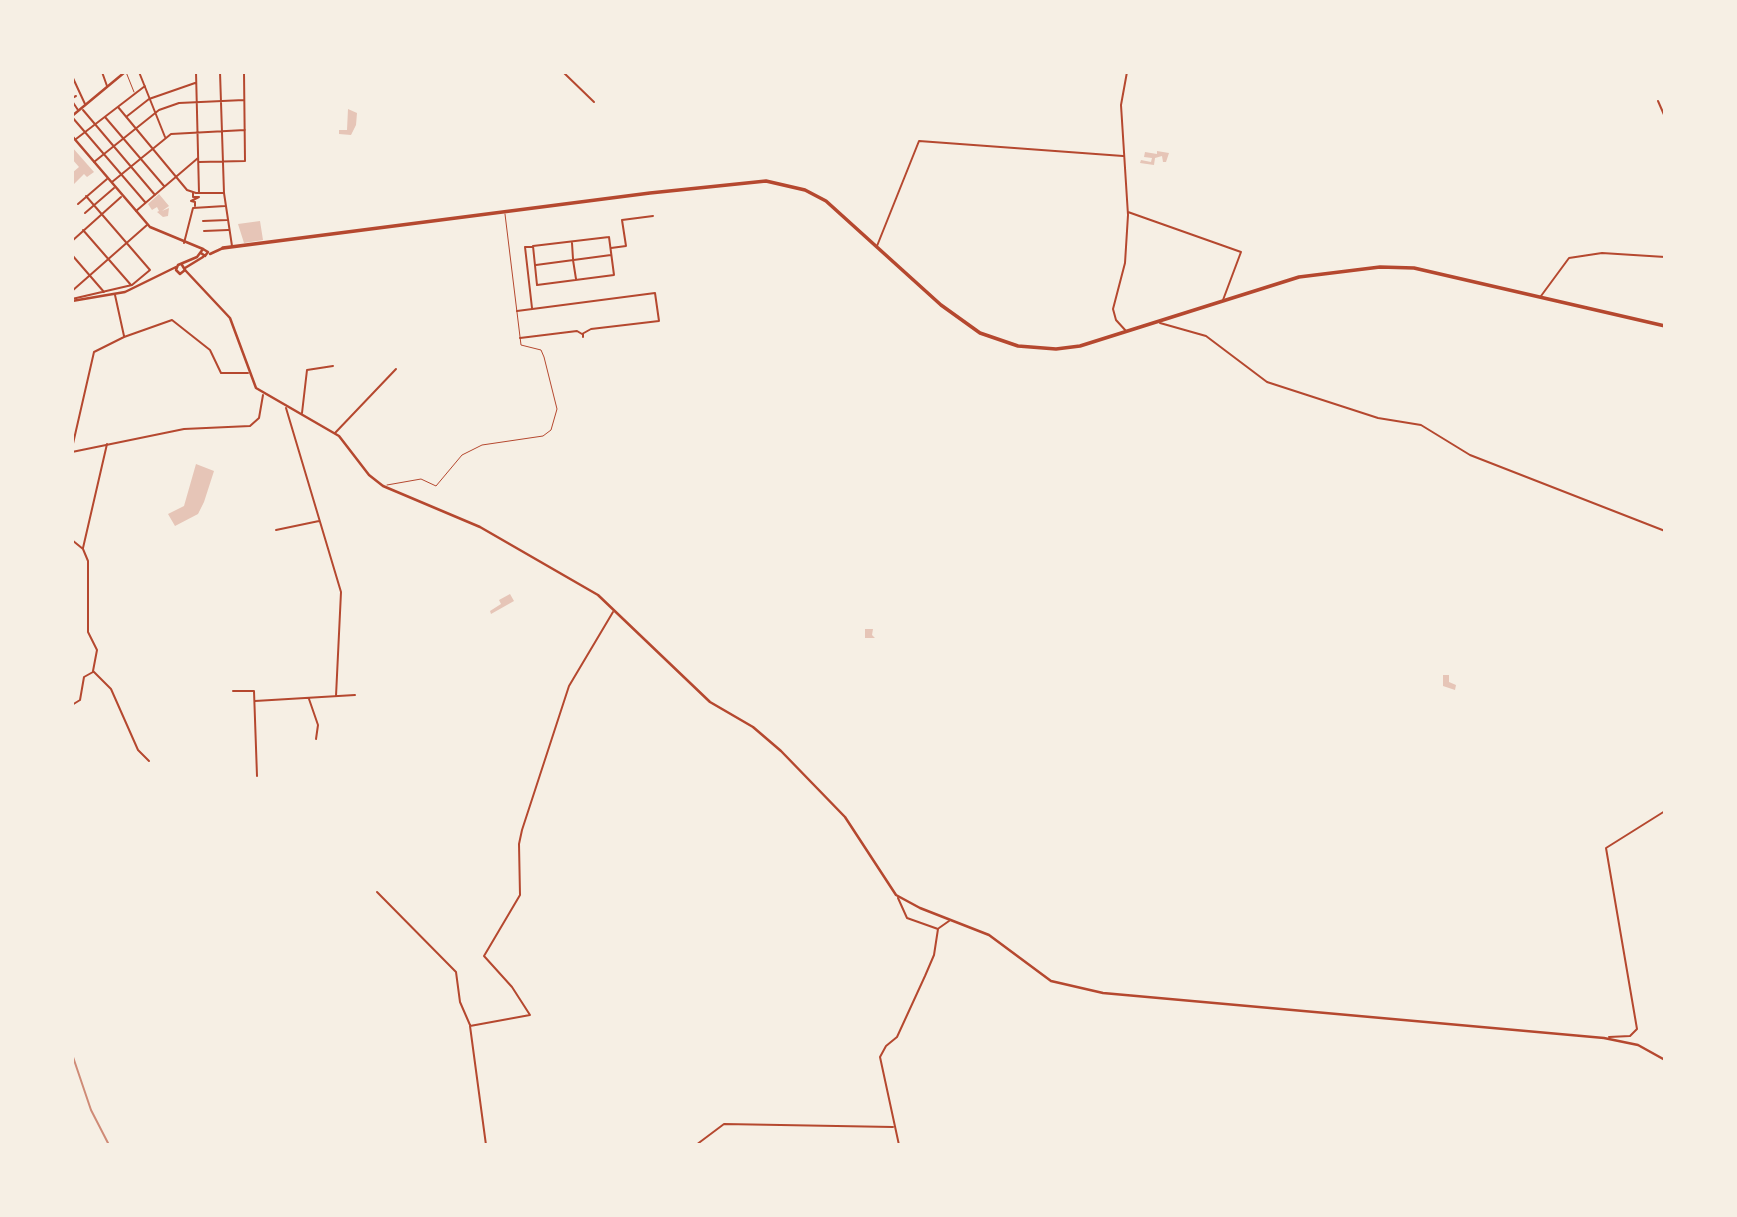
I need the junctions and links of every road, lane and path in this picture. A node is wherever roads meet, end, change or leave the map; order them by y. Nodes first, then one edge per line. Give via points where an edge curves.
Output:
1 (102, 72) edge
2 (126, 72) edge
3 (139, 72) edge
4 (166, 72) edge
5 (196, 72) edge
6 (220, 72) edge
7 (244, 72) edge
8 (563, 72) edge
9 (1127, 72) edge
10 (72, 76) edge
11 (196, 83) junction
12 (76, 85) junction
13 (107, 86) junction
14 (145, 86) junction
15 (72, 87) edge
16 (135, 94) junction
17 (76, 96) dead end
18 (149, 99) junction
19 (72, 100) edge
20 (244, 100) junction
21 (197, 101) junction
22 (221, 101) junction
23 (594, 102) dead end
24 (1658, 102) dead end
25 (85, 105) junction
26 (118, 107) junction
27 (80, 109) junction
28 (154, 113) junction
29 (72, 116) edge
30 (106, 117) junction
31 (126, 117) junction
32 (1665, 117) edge
33 (95, 125) junction
34 (134, 128) junction
35 (244, 130) junction
36 (198, 131) junction
37 (222, 131) junction
38 (85, 132) junction
39 (73, 138) edge
40 (123, 138) junction
41 (165, 138) junction
42 (114, 145) junction
43 (152, 149) junction
44 (104, 153) junction
45 (1123, 156) junction
46 (142, 158) junction
47 (199, 158) junction
48 (223, 161) junction
49 (94, 162) junction
50 (199, 162) junction
51 (132, 167) junction
52 (122, 175) junction
53 (176, 176) junction
54 (107, 178) junction
55 (111, 183) junction
56 (164, 186) junction
57 (115, 188) junction
58 (192, 193) junction
59 (224, 193) junction
60 (199, 194) junction
61 (155, 195) junction
62 (122, 196) junction
63 (86, 197) junction
64 (145, 202) junction
65 (78, 204) dead end
66 (94, 205) junction
67 (226, 206) junction
68 (194, 208) junction
69 (135, 211) junction
70 (504, 211) junction
71 (1128, 212) junction
72 (85, 213) dead end
73 (102, 214) junction
74 (653, 216) dead end
75 (203, 220) dead end
76 (228, 220) junction
77 (148, 225) junction
78 (83, 230) junction
79 (229, 230) junction
80 (204, 231) dead end
81 (72, 241) edge
82 (572, 242) junction
83 (127, 243) junction
84 (184, 243) junction
85 (533, 246) junction
86 (877, 246) junction
87 (232, 247) junction
88 (223, 248) joint
89 (611, 248) junction
90 (204, 252) junction
91 (72, 255) edge
92 (612, 255) junction
93 (1665, 257) edge
94 (109, 258) junction
95 (573, 260) junction
96 (535, 265) junction
97 (176, 267) junction
98 (184, 267) junction
99 (179, 273) junction
100 (165, 274) junction
101 (89, 275) junction
102 (191, 277) junction
103 (576, 280) junction
104 (133, 287) junction
105 (72, 291) edge
106 (105, 293) junction
107 (115, 295) junction
108 (1540, 297) junction
109 (72, 300) edge
110 (1223, 301) junction
111 (532, 309) junction
112 (517, 311) junction
113 (1156, 321) junction
114 (1665, 326) edge
115 (1127, 331) junction
116 (124, 337) junction
117 (520, 338) junction
118 (333, 366) dead end
119 (396, 369) dead end
120 (248, 373) junction
121 (263, 394) junction
122 (286, 407) junction
123 (301, 414) junction
124 (335, 433) junction
125 (107, 443) junction
126 (72, 450) edge
127 (383, 486) junction
128 (320, 521) junction
129 (276, 530) dead end
130 (1665, 531) edge
131 (72, 540) edge
132 (83, 549) junction
133 (614, 609) junction
134 (93, 671) junction
135 (233, 691) dead end
136 (355, 695) dead end
137 (336, 696) junction
138 (308, 698) junction
139 (254, 701) junction
140 (72, 705) edge
141 (316, 739) dead end
142 (149, 761) dead end
143 (257, 776) dead end
144 (1665, 811) edge
145 (377, 892) dead end
146 (896, 895) junction
147 (951, 919) junction
148 (938, 929) junction
149 (470, 1026) junction
150 (1604, 1038) junction
151 (1665, 1060) edge
152 (895, 1127) junction
153 (486, 1145) edge
154 (696, 1145) edge
155 (899, 1145) edge

1 - 13 street
2 - 13 street
2 - 16 lane
3 - 14 street
4 - 5 street
5 - 6 street
5 - 11 street
6 - 22 street
7 - 20 street
8 - 23 street
9 - 45 street via 1121,105
10 - 12 street
11 - 18 street
11 - 21 street
12 - 15 street
12 - 25 street
13 - 25 street
14 - 16 street
14 - 18 street
16 - 26 street
17 - 19 street
18 - 28 street
18 - 31 street
19 - 27 street
20 - 22 street
20 - 35 street
21 - 22 street
21 - 28 street
21 - 36 street
22 - 37 street
24 - 32 street
25 - 27 street
26 - 30 street
26 - 31 street
27 - 29 street
27 - 33 street
28 - 34 street
28 - 41 street
29 - 38 street
30 - 33 street
30 - 40 street
31 - 34 street
33 - 38 street
33 - 42 street
34 - 40 street
34 - 43 street
35 - 37 street
35 - 48 street via 245,161
36 - 37 street
36 - 41 street
36 - 47 street
37 - 48 street
38 - 39 street
38 - 44 street
39 - 49 street
40 - 42 street
40 - 46 street
41 - 43 street
42 - 44 street
42 - 51 street
43 - 46 street
43 - 53 street
44 - 49 street
44 - 52 street
45 - 71 street
45 - 86 street via 919,141
46 - 51 street
46 - 56 street
47 - 50 street
47 - 53 street
48 - 50 street
48 - 59 street
49 - 54 street
50 - 60 street
51 - 52 street
51 - 61 street
52 - 55 street
52 - 64 street
53 - 56 street
53 - 58 street
54 - 55 street
54 - 63 street
55 - 57 street
56 - 61 street
57 - 62 street
57 - 66 street
58 - 60 street
58 - 68 street via 199,197 191,201
59 - 60 street
59 - 67 street
61 - 64 street
62 - 69 street
62 - 73 street
63 - 65 street
63 - 66 street
64 - 69 street
66 - 72 street
66 - 73 street
67 - 68 street
67 - 76 street
68 - 84 street
69 - 77 street
70 - 86 main road via 740,182 782,184 826,201
70 - 87 main road
70 - 112 lane
71 - 110 street via 1241,252
71 - 115 street via 1125,263 1113,309
73 - 78 street
73 - 83 street
74 - 89 street via 622,220 626,246
75 - 76 street
76 - 79 street
77 - 83 street
77 - 84 street
78 - 81 street
78 - 94 street
79 - 80 street
79 - 87 street
82 - 85 street
82 - 89 street via 609,237
82 - 95 street
83 - 94 street
83 - 104 street via 150,270
84 - 90 street
85 - 96 street
85 - 111 street via 525,247
86 - 115 main road via 941,305 998,341 1056,349
87 - 88 main road
88 - 90 street
89 - 92 street
90 - 98 street
91 - 101 street
92 - 95 street
92 - 103 street via 614,275
93 - 108 street via 1602,253 1569,258
94 - 101 street
94 - 104 street
95 - 96 street
95 - 103 street
96 - 103 street via 537,285
97 - 98 street
97 - 99 street
97 - 100 street
98 - 99 street
98 - 102 street
99 - 100 street
99 - 102 street
100 - 104 street
101 - 105 street
101 - 106 street
102 - 120 street via 230,318
104 - 106 street
104 - 107 street
106 - 109 street
107 - 109 street
107 - 116 street
108 - 110 main road via 1414,268 1380,267 1300,277
108 - 114 main road
110 - 113 main road
111 - 112 street
111 - 117 street via 655,293 659,321 591,329 583,335 577,331
112 - 117 lane
113 - 115 main road
113 - 130 street via 1206,336 1266,382 1378,418 1421,425 1470,455
116 - 120 street via 172,320 211,350 221,373
116 - 126 street via 94,352
117 - 127 lane via 523,347 541,350 544,357 557,409 548,434 482,445 462,455 436,486 421,479
118 - 123 street via 307,370
119 - 124 street
120 - 121 street
121 - 122 street
121 - 125 street via 259,418 250,426 184,429
122 - 123 street
122 - 128 street
123 - 124 street
124 - 127 street
125 - 126 street
125 - 132 street
127 - 133 street via 480,527 598,595
128 - 129 street
128 - 137 street via 341,592
131 - 132 street
132 - 134 street via 89,568 88,632 97,650
133 - 146 street via 710,702 753,727 781,751 845,817
133 - 149 street via 569,687 521,837 520,895 484,956 530,1015
134 - 140 street via 84,677 80,700
134 - 142 street via 111,689 138,750
135 - 139 street via 254,691
136 - 137 street
137 - 138 street
138 - 139 street
138 - 141 street via 317,725
139 - 143 street
144 - 150 street via 1606,848 1637,1029 1630,1036
145 - 149 street via 456,972 460,1002
146 - 147 street
146 - 148 street via 907,918
147 - 148 street
147 - 150 street via 989,935 1051,981 1067,987
148 - 152 street via 925,976 897,1037 880,1057
149 - 153 street
150 - 151 street via 1638,1045
152 - 154 street via 724,1124
152 - 155 street

